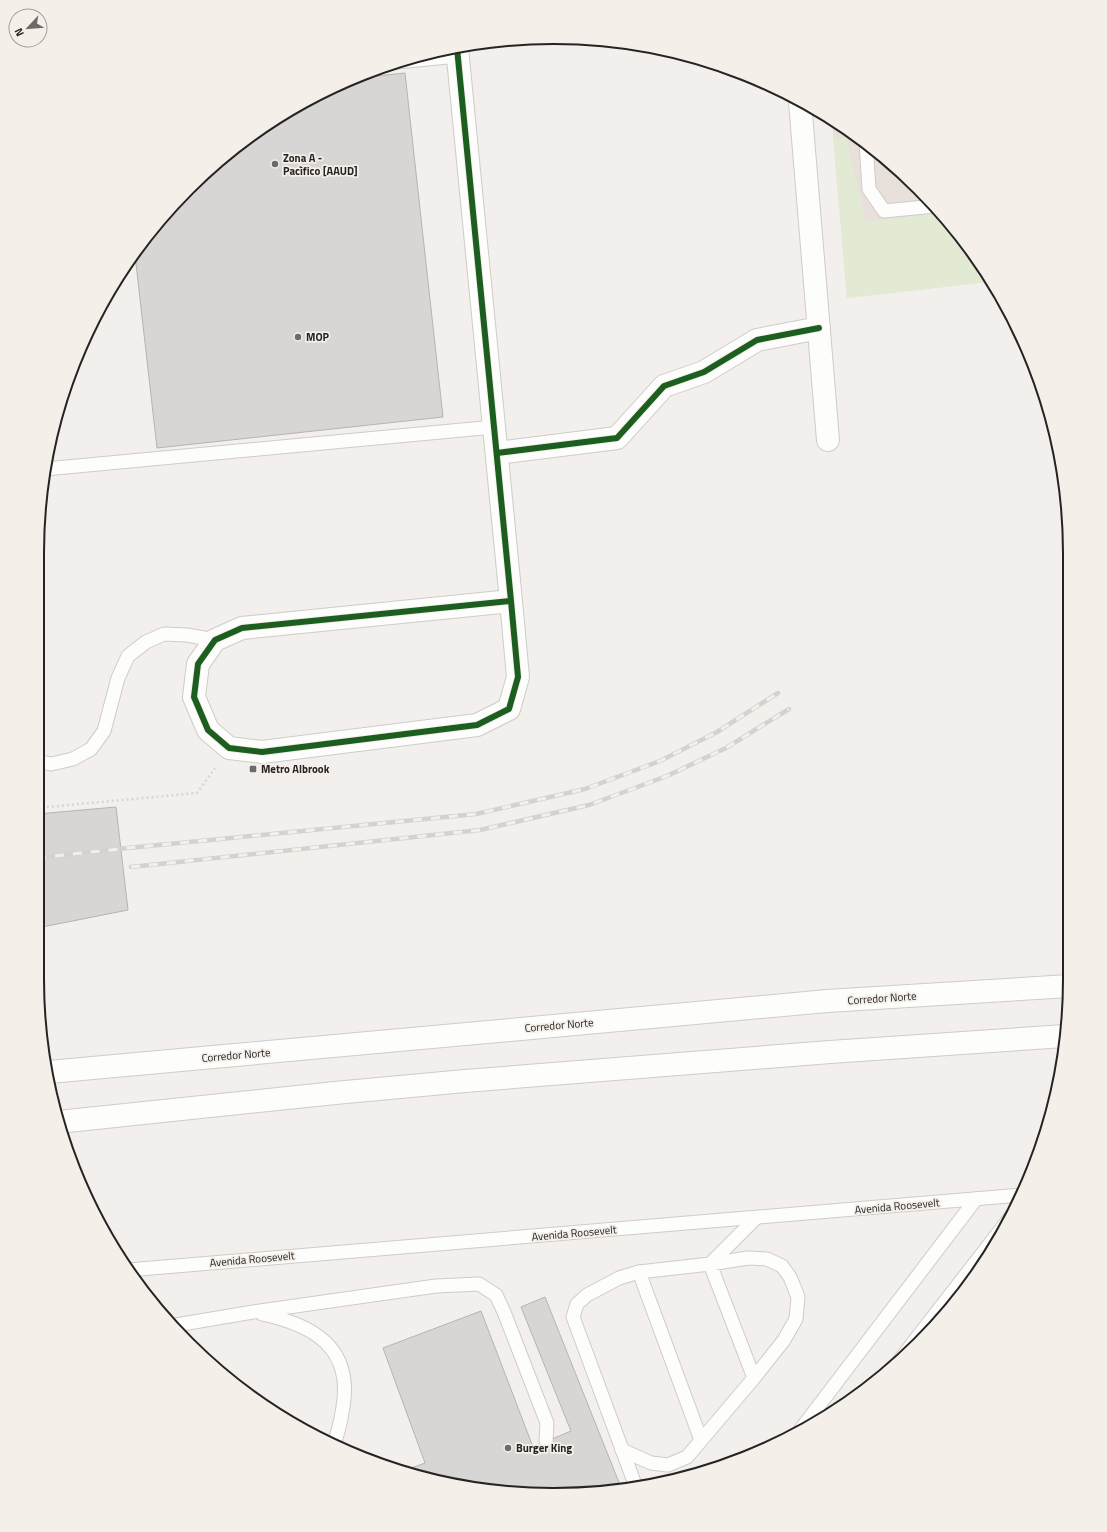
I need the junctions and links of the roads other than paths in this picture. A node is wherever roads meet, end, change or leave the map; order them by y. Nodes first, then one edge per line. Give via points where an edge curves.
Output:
1 (458, 53) edge
2 (801, 108) edge
3 (867, 151) edge
4 (927, 207) edge
5 (819, 328) junction
6 (494, 427) junction
7 (828, 440) dead end
8 (497, 453) junction
9 (51, 468) edge
10 (511, 601) junction
11 (215, 640) junction
12 (44, 762) edge
13 (1063, 986) edge
14 (1060, 1036) edge
15 (53, 1072) edge
16 (65, 1121) edge
17 (1013, 1197) edge
18 (976, 1199) junction
19 (756, 1218) junction
20 (982, 1253) edge
21 (710, 1264) junction
22 (135, 1269) edge
23 (639, 1272) junction
24 (253, 1312) junction
25 (180, 1324) edge
26 (927, 1325) edge
27 (754, 1378) junction
28 (808, 1420) edge
29 (335, 1438) edge
30 (701, 1440) junction
31 (546, 1441) dead end
32 (622, 1450) junction
33 (634, 1481) edge

1 - 6 main road
2 - 5 main road
3 - 4 lane via 869,189 884,211
5 - 7 main road
5 - 8 main road via 757,340 704,372 664,386 617,438
6 - 8 main road
6 - 9 lane
8 - 10 main road
10 - 11 main road via 242,628
10 - 11 main road via 518,677 509,709 477,725 262,752 230,748 208,730 194,697 198,664
11 - 12 lane via 187,634 164,634 146,642 128,656 118,678 104,731 90,749 73,759 52,764
13 - 15 main road, Corredor Norte via 827,1001
14 - 16 main road via 822,1052 465,1081
17 - 18 lane, Avenida Roosevelt
18 - 19 lane, Avenida Roosevelt
18 - 28 lane
19 - 21 lane
19 - 22 lane, Avenida Roosevelt
20 - 26 lane
21 - 23 lane
21 - 27 lane
21 - 27 lane via 748,1258 767,1259 782,1266 790,1277 798,1297 796,1319 784,1340
23 - 30 lane
23 - 32 lane via 619,1278 587,1295 577,1304 573,1317
24 - 25 lane
24 - 29 lane via 286,1319 305,1327 322,1338 335,1352 343,1372 345,1395
24 - 31 lane via 436,1286 479,1284 496,1295 504,1312 547,1423
27 - 30 lane
30 - 32 lane via 687,1457 668,1465 651,1463
32 - 33 lane

